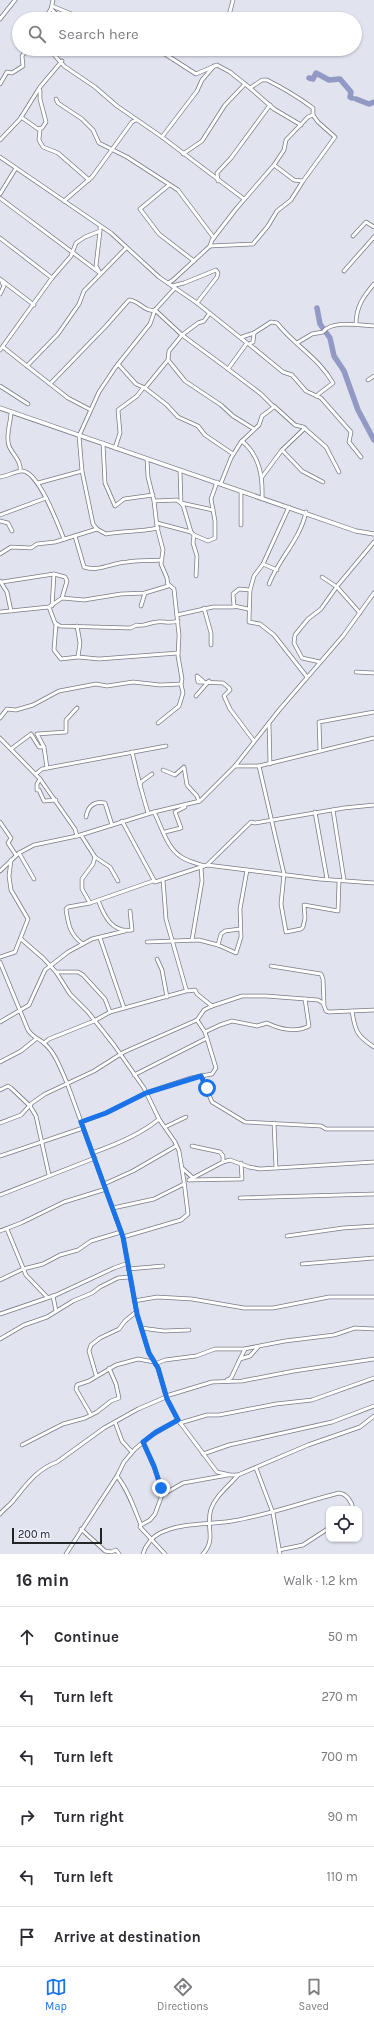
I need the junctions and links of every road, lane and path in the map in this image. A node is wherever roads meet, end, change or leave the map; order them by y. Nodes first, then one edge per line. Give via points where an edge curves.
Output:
1 (15, 0) edge
2 (53, 0) edge
3 (233, 0) edge
4 (51, 7) junction
5 (48, 12) edge
6 (56, 12) edge
7 (65, 12) edge
8 (230, 12) edge
9 (0, 19) edge
10 (22, 56) edge
11 (57, 56) edge
12 (168, 56) edge
13 (62, 61) junction
14 (215, 66) junction
15 (0, 84) edge
16 (244, 84) junction
17 (40, 87) junction
18 (250, 88) junction
19 (56, 99) dead end
20 (270, 105) junction
21 (130, 115) junction
22 (313, 115) junction
23 (21, 117) junction
24 (136, 120) junction
25 (132, 122) junction
26 (301, 125) junction
27 (40, 129) junction
28 (162, 137) junction
29 (0, 140) edge
30 (112, 149) junction
31 (183, 154) junction
32 (0, 157) edge
33 (274, 165) junction
34 (16, 168) junction
35 (217, 173) junction
36 (211, 175) junction
37 (89, 180) junction
38 (218, 181) junction
39 (302, 181) junction
40 (169, 185) junction
41 (0, 194) edge
42 (0, 198) edge
43 (244, 199) junction
44 (64, 201) junction
45 (374, 227) edge
46 (100, 229) junction
47 (354, 236) dead end
48 (374, 237) edge
49 (0, 238) edge
50 (214, 238) junction
51 (210, 246) junction
52 (126, 248) junction
53 (73, 251) junction
54 (194, 261) junction
55 (344, 271) dead end
56 (100, 272) junction
57 (52, 278) junction
58 (0, 280) edge
59 (168, 283) junction
60 (374, 284) edge
61 (174, 286) junction
62 (0, 294) edge
63 (197, 303) junction
64 (34, 304) junction
65 (155, 310) junction
66 (209, 314) junction
67 (356, 324) junction
68 (374, 326) edge
69 (254, 333) junction
70 (182, 335) junction
71 (242, 337) junction
72 (297, 343) junction
73 (249, 344) junction
74 (3, 347) junction
75 (0, 350) edge
76 (168, 360) junction
77 (118, 364) junction
78 (28, 366) junction
79 (228, 369) junction
80 (374, 376) edge
81 (368, 380) dead end
82 (50, 384) junction
83 (0, 386) edge
84 (144, 388) junction
85 (316, 396) junction
86 (28, 404) dead end
87 (274, 406) junction
88 (0, 408) edge
89 (90, 409) junction
90 (12, 412) junction
91 (304, 428) junction
92 (254, 429) junction
93 (78, 436) junction
94 (242, 441) junction
95 (103, 443) junction
96 (115, 448) junction
97 (282, 450) junction
98 (233, 454) junction
99 (361, 457) dead end
100 (147, 459) junction
101 (180, 470) junction
102 (20, 471) junction
103 (82, 471) junction
104 (339, 472) dead end
105 (0, 477) edge
106 (262, 477) junction
107 (219, 482) junction
108 (322, 482) dead end
109 (38, 483) junction
110 (241, 491) junction
111 (153, 495) junction
112 (46, 498) junction
113 (262, 499) junction
114 (154, 501) junction
115 (181, 503) junction
116 (289, 507) junction
117 (213, 510) junction
118 (306, 512) junction
119 (0, 515) edge
120 (0, 521) edge
121 (157, 523) junction
122 (241, 525) dead end
123 (158, 528) junction
124 (97, 529) junction
125 (12, 531) dead end
126 (192, 534) junction
127 (374, 534) edge
128 (75, 536) junction
129 (64, 538) junction
130 (374, 542) edge
131 (0, 554) edge
132 (162, 560) junction
133 (263, 564) junction
134 (277, 570) junction
135 (54, 574) junction
136 (196, 576) dead end
137 (322, 577) dead end
138 (1, 581) edge
139 (168, 584) junction
140 (269, 584) dead end
141 (337, 587) junction
142 (250, 590) junction
143 (145, 593) junction
144 (374, 593) edge
145 (62, 598) junction
146 (141, 606) dead end
147 (50, 607) junction
148 (235, 607) junction
149 (204, 608) junction
150 (248, 609) junction
151 (11, 611) junction
152 (0, 612) edge
153 (360, 613) junction
154 (177, 615) junction
155 (178, 621) junction
156 (56, 624) junction
157 (77, 626) junction
158 (211, 645) dead end
159 (178, 653) junction
160 (78, 657) junction
161 (320, 662) junction
162 (356, 672) dead end
163 (374, 672) edge
164 (307, 677) junction
165 (203, 681) dead end
166 (209, 681) junction
167 (181, 684) junction
168 (196, 696) dead end
169 (77, 708) dead end
170 (374, 712) edge
171 (0, 718) edge
172 (158, 723) dead end
173 (269, 723) junction
174 (0, 738) edge
175 (374, 738) edge
176 (254, 740) junction
177 (166, 746) dead end
178 (44, 747) junction
179 (11, 749) junction
180 (320, 751) junction
181 (132, 752) junction
182 (270, 764) junction
183 (235, 766) junction
184 (259, 766) junction
185 (47, 768) junction
186 (162, 770) dead end
187 (36, 774) junction
188 (152, 774) dead end
189 (40, 779) junction
190 (140, 785) junction
191 (56, 800) junction
192 (199, 801) junction
193 (190, 804) junction
194 (374, 806) edge
195 (333, 810) junction
196 (154, 812) junction
197 (316, 812) junction
198 (148, 813) junction
199 (86, 817) dead end
200 (272, 820) junction
201 (122, 821) junction
202 (0, 822) edge
203 (112, 824) junction
204 (164, 832) junction
205 (81, 835) junction
206 (77, 836) junction
207 (17, 854) junction
208 (95, 857) junction
209 (11, 860) junction
210 (204, 866) junction
211 (247, 870) junction
212 (0, 871) edge
213 (284, 874) junction
214 (34, 879) dead end
215 (327, 879) junction
216 (163, 880) junction
217 (344, 880) junction
218 (118, 881) dead end
219 (154, 881) junction
220 (339, 881) junction
221 (374, 883) edge
222 (98, 900) junction
223 (90, 903) junction
224 (130, 911) dead end
225 (240, 929) junction
226 (125, 932) junction
227 (100, 938) junction
228 (21, 939) junction
229 (173, 940) junction
230 (192, 940) junction
231 (147, 942) dead end
232 (82, 944) junction
233 (218, 945) junction
234 (0, 957) edge
235 (157, 959) dead end
236 (0, 962) edge
237 (50, 966) junction
238 (271, 966) dead end
239 (56, 972) junction
240 (186, 991) junction
241 (167, 997) junction
242 (305, 999) junction
243 (205, 1001) junction
244 (212, 1006) junction
245 (124, 1008) junction
246 (324, 1008) junction
247 (206, 1009) junction
248 (21, 1010) junction
249 (374, 1010) edge
250 (352, 1011) junction
251 (110, 1012) junction
252 (197, 1020) junction
253 (94, 1021) junction
254 (0, 1022) edge
255 (205, 1032) junction
256 (207, 1038) junction
257 (36, 1039) junction
258 (44, 1043) junction
259 (374, 1047) edge
260 (120, 1055) junction
261 (0, 1062) edge
262 (134, 1075) junction
263 (201, 1076) junction
264 (67, 1083) junction
265 (0, 1090) edge
266 (146, 1093) junction
267 (30, 1106) junction
268 (186, 1117) dead end
269 (159, 1119) junction
270 (0, 1122) edge
271 (81, 1122) junction
272 (274, 1123) junction
273 (83, 1128) junction
274 (165, 1128) junction
275 (374, 1129) edge
276 (41, 1144) junction
277 (176, 1146) junction
278 (192, 1146) dead end
279 (92, 1153) junction
280 (0, 1156) edge
281 (95, 1158) junction
282 (223, 1162) junction
283 (374, 1162) edge
284 (241, 1163) junction
285 (182, 1168) junction
286 (276, 1168) junction
287 (49, 1175) junction
288 (192, 1177) junction
289 (189, 1180) junction
290 (184, 1182) junction
291 (104, 1184) junction
292 (106, 1189) junction
293 (374, 1194) edge
294 (0, 1195) edge
295 (240, 1198) dead end
296 (113, 1208) junction
297 (374, 1226) edge
298 (7, 1229) junction
299 (0, 1231) edge
300 (121, 1232) junction
301 (287, 1236) dead end
302 (123, 1237) junction
303 (374, 1258) edge
304 (128, 1263) junction
305 (302, 1264) dead end
306 (163, 1266) dead end
307 (23, 1269) junction
308 (128, 1270) junction
309 (129, 1277) junction
310 (0, 1280) edge
311 (53, 1296) junction
312 (47, 1297) junction
313 (374, 1297) edge
314 (134, 1301) junction
315 (56, 1311) junction
316 (136, 1312) junction
317 (0, 1314) edge
318 (141, 1328) junction
319 (374, 1329) edge
320 (189, 1330) dead end
321 (0, 1339) edge
322 (258, 1347) junction
323 (245, 1349) junction
324 (240, 1359) junction
325 (374, 1359) edge
326 (155, 1363) junction
327 (109, 1368) junction
328 (96, 1375) junction
329 (374, 1378) edge
330 (226, 1381) junction
331 (166, 1397) junction
332 (374, 1406) edge
333 (91, 1415) junction
334 (374, 1416) edge
335 (179, 1421) junction
336 (115, 1422) junction
337 (143, 1442) junction
338 (22, 1445) dead end
339 (132, 1452) junction
340 (203, 1454) junction
341 (256, 1468) junction
342 (217, 1472) junction
343 (230, 1475) junction
344 (238, 1475) junction
345 (117, 1476) junction
346 (218, 1477) junction
347 (164, 1494) junction
348 (352, 1506) edge
349 (273, 1513) junction
350 (0, 1514) edge
351 (209, 1524) junction
352 (141, 1525) junction
353 (81, 1528) junction
354 (326, 1530) edge
355 (151, 1541) junction
356 (280, 1552) edge
357 (110, 1553) edge
358 (66, 1554) edge
359 (119, 1554) edge
360 (143, 1554) edge
361 (165, 1554) edge
362 (203, 1554) edge

1 - 9 street
2 - 4 street
3 - 8 street
4 - 5 street
4 - 6 street
4 - 7 street
10 - 15 street via 23,66 12,73 7,72
11 - 13 street
12 - 14 street via 196,74
13 - 17 street
13 - 21 street via 64,66
14 - 16 street via 222,67
14 - 28 street via 202,80 197,91
16 - 18 street
16 - 31 street via 225,105 202,141
17 - 23 street
17 - 27 street via 40,99 46,122
18 - 20 street
18 - 22 street via 262,80 267,80 297,96 312,108
19 - 30 street via 93,130 99,143
20 - 26 street
20 - 35 street
21 - 24 street
21 - 25 street
22 - 26 street
22 - 39 street via 335,137
23 - 27 street
23 - 29 street
24 - 25 street
24 - 28 street
25 - 30 street
26 - 33 street via 286,140 284,150
27 - 37 street via 39,140 43,147 58,153
28 - 31 street
30 - 37 street
30 - 40 street
31 - 36 street
32 - 34 street
33 - 39 street via 294,180
33 - 43 street
34 - 41 street
34 - 44 street
35 - 36 street
35 - 38 street
36 - 38 street
37 - 44 street
38 - 43 street
39 - 51 street via 291,200 277,211 253,244
40 - 50 street via 178,190
40 - 54 street via 140,209 159,234
42 - 53 street
43 - 50 street
44 - 46 street
45 - 47 street via 366,222
46 - 52 street via 111,234
46 - 53 street via 79,241
46 - 56 street via 96,266
48 - 55 street
49 - 57 street
50 - 51 street
51 - 54 street
52 - 56 street
52 - 59 street
53 - 56 street
53 - 57 street
54 - 59 street
56 - 78 street via 84,291 79,304 58,334
57 - 64 street
58 - 62 street via 4,286
58 - 64 street
59 - 61 street
60 - 67 street via 360,303 356,312
61 - 63 street
61 - 63 street via 216,270 217,277
61 - 65 street
63 - 66 street
64 - 74 street
65 - 70 street
65 - 77 street via 150,324
65 - 82 street via 149,310 129,300
66 - 70 street via 204,321
66 - 71 street
67 - 68 street
67 - 72 street via 325,328 323,332 312,334
69 - 71 street
69 - 72 street via 275,322
69 - 73 street
70 - 76 street via 169,351
70 - 79 street
71 - 73 street
72 - 85 street via 318,363 333,383
73 - 79 street
73 - 85 street
74 - 75 street
74 - 78 street
76 - 84 street
76 - 92 street via 186,380
77 - 84 street via 136,384
77 - 89 street
78 - 82 street
79 - 87 street
80 - 81 street
82 - 89 street via 68,398
83 - 86 street
84 - 96 street via 132,401 118,410 120,433
84 - 98 street via 167,405 178,418 198,426 205,435
85 - 99 street via 321,398 351,432 349,442
87 - 91 street via 295,425
87 - 92 street via 262,416 262,420
88 - 90 street
89 - 93 street
90 - 93 street via 65,429
90 - 102 street via 8,444 21,466
91 - 97 street
91 - 104 street via 326,446
92 - 94 street
93 - 95 street
93 - 103 street
94 - 98 street
94 - 106 street via 257,459
95 - 96 street
95 - 111 street via 106,484 115,506 124,499
96 - 100 street
97 - 106 street
97 - 108 street via 302,471
98 - 107 street
100 - 101 street
100 - 111 street
101 - 107 street
101 - 115 street
102 - 105 street
102 - 109 street via 27,473
103 - 109 street
103 - 124 street via 93,524
106 - 113 street
107 - 110 street
107 - 117 street via 211,499
109 - 112 street
110 - 113 street
110 - 122 street
111 - 114 street
112 - 119 street
112 - 129 street
113 - 116 street
114 - 115 street via 170,499
114 - 121 street
115 - 117 street
115 - 126 street
116 - 118 street
116 - 133 street
117 - 126 street via 215,538 208,541
118 - 127 street
118 - 134 street via 300,532
120 - 125 street via 8,523
121 - 123 street
121 - 126 street
123 - 124 street via 106,534
123 - 132 street via 163,550
124 - 128 street
126 - 136 street via 197,556
128 - 129 street
128 - 132 street via 84,567 90,569 97,570 127,562
129 - 131 street via 37,544 31,548 11,548
130 - 141 street
132 - 139 street
133 - 134 street
133 - 142 street via 254,576
134 - 140 street
135 - 138 street
135 - 145 street via 65,577 67,581
135 - 147 street
137 - 141 street
138 - 151 street via 10,599
139 - 143 street via 166,587
139 - 154 street via 174,589
141 - 153 street
141 - 161 street via 294,638 302,658
142 - 148 street via 239,589 234,592
142 - 150 street
143 - 145 street via 84,600
143 - 146 street
144 - 153 street
145 - 147 street
147 - 151 street
147 - 156 street
148 - 149 street
148 - 150 street
149 - 154 street
149 - 158 street
150 - 164 street via 249,622 260,624 274,635
151 - 152 street
153 - 161 street
154 - 155 street
155 - 157 street via 130,628
155 - 159 street
156 - 157 street
156 - 160 street via 56,654 61,659
157 - 160 street via 80,643
159 - 160 street via 99,659
159 - 167 street
161 - 164 street
162 - 163 street
164 - 173 street
165 - 166 street
166 - 168 street
166 - 176 street via 224,683 229,688 224,696 227,705
167 - 171 street via 96,684 59,691 33,705 16,710 7,709
167 - 172 street via 179,706
169 - 178 street via 66,720 66,732 37,734
170 - 180 street via 319,722
173 - 176 street
173 - 182 street
174 - 179 street
175 - 180 street
176 - 183 street
177 - 181 street
178 - 179 street via 39,747 31,734
178 - 185 street
179 - 187 street
180 - 182 street
181 - 185 street
181 - 190 street
182 - 184 street
183 - 184 street
183 - 192 street
184 - 200 street
185 - 187 street
186 - 192 street via 176,775 184,767 187,785
187 - 189 street
188 - 190 street
189 - 191 street
189 - 191 street via 37,790 44,801
190 - 198 street
191 - 206 street
192 - 193 street
193 - 196 street
193 - 204 street via 175,812 181,828
194 - 195 street
195 - 197 street
195 - 217 street
196 - 198 street
196 - 204 street
197 - 200 street
197 - 215 street
198 - 201 street
199 - 203 street via 91,806 98,802 105,803
200 - 210 street via 251,822
200 - 213 street
201 - 203 street
201 - 219 street
202 - 207 street via 11,838 8,843
203 - 205 street
204 - 210 street via 171,847 180,856
205 - 206 street
205 - 208 street
206 - 207 street via 34,845
207 - 209 street
207 - 214 street
208 - 218 street via 110,866
208 - 223 street via 82,879 82,889
209 - 212 street
209 - 228 street via 11,890 28,919
210 - 211 street
210 - 216 street
210 - 230 street
211 - 213 street
211 - 225 street via 240,909
213 - 215 street
213 - 220 street via 281,904 284,930 287,932 301,930 304,927 304,905 338,911
215 - 220 street
216 - 219 street
216 - 229 street via 166,919
217 - 220 street
217 - 221 street
219 - 222 street
222 - 223 street
222 - 226 street via 108,922
223 - 232 street via 68,907 66,910 73,936
224 - 226 street via 133,927 132,930
225 - 233 street via 225,931 221,934
225 - 233 street via 241,937 236,953
226 - 227 street
227 - 232 street
227 - 245 street
228 - 234 street via 15,952
228 - 237 street
229 - 230 street
229 - 231 street
229 - 240 street
230 - 233 street
232 - 237 street
235 - 241 street via 162,970
236 - 248 street
237 - 239 street
237 - 248 street via 42,974 29,1005
238 - 246 street via 321,974
239 - 251 street via 83,974 105,999
239 - 253 street via 70,994
240 - 241 street
240 - 243 street via 195,990
241 - 245 street
242 - 244 street via 242,996
242 - 246 street via 321,1001
242 - 255 street via 309,1026 303,1029 277,1028 267,1023 257,1026 237,1021
243 - 244 street
243 - 247 street
244 - 247 street
245 - 251 street
246 - 250 street via 329,1012
247 - 252 street
248 - 254 street
248 - 257 street via 28,1030
249 - 250 street
250 - 259 street via 359,1036
251 - 253 street
252 - 255 street
252 - 260 street
253 - 258 street
253 - 260 street
255 - 256 street
256 - 262 street
256 - 263 street via 216,1068 212,1074
257 - 258 street
257 - 261 street via 21,1051
258 - 264 street via 58,1062
260 - 262 street
260 - 264 street
262 - 266 street
263 - 266 street
263 - 272 street via 215,1104 244,1122
264 - 267 street via 45,1094
264 - 271 street
265 - 267 street via 8,1086
266 - 269 street
266 - 271 street
267 - 270 street via 21,1115
267 - 276 street via 36,1116
268 - 274 street
269 - 274 street
269 - 279 street via 129,1138
271 - 273 street
272 - 275 street via 321,1126 326,1129
272 - 286 street
273 - 276 street
273 - 279 street
274 - 277 street
276 - 280 street
276 - 287 street
277 - 285 street
277 - 291 street via 133,1171
278 - 282 street via 220,1152
279 - 281 street
281 - 287 street
281 - 291 street
282 - 284 street via 230,1160
282 - 288 street
283 - 286 street
284 - 286 street via 255,1168
284 - 289 street via 242,1179
285 - 288 street
285 - 290 street
287 - 294 street
288 - 289 street
289 - 290 street
290 - 296 street via 154,1199
290 - 302 street via 188,1214 186,1217
291 - 292 street
292 - 296 street
292 - 298 street via 64,1202
293 - 295 street
296 - 300 street
297 - 301 street
298 - 299 street
298 - 307 street
300 - 302 street
300 - 307 street via 91,1241 78,1250 60,1255 43,1264
302 - 304 street
303 - 305 street
304 - 308 street
304 - 311 street
306 - 308 street
307 - 310 street
307 - 312 street
308 - 309 street
309 - 314 street
309 - 315 street via 118,1278
311 - 312 street
311 - 315 street
312 - 317 street
313 - 314 street via 329,1297 273,1308 244,1308 192,1299 156,1297
314 - 316 street
315 - 321 street via 47,1318 24,1324
316 - 318 street
316 - 328 street via 125,1320 119,1329 91,1345 89,1351
318 - 320 street via 164,1331
318 - 326 street
319 - 322 street via 355,1328 334,1335 285,1340
322 - 323 street
322 - 324 street via 250,1356
323 - 324 street
323 - 326 street via 215,1349 196,1356
324 - 330 street via 231,1378
325 - 330 street via 294,1370 242,1381
326 - 327 street via 138,1359
326 - 331 street
327 - 328 street
327 - 333 street via 119,1398
328 - 333 street via 89,1381 77,1385 76,1389
329 - 335 street via 312,1400
330 - 331 street via 212,1382
331 - 335 street
331 - 336 street
332 - 340 street via 332,1422 229,1445
333 - 338 street via 63,1424
334 - 341 street via 360,1427 308,1444
335 - 337 street via 156,1432
335 - 340 street
336 - 339 street via 122,1441
336 - 350 street via 56,1462 46,1466 27,1482
337 - 339 street
337 - 347 street
339 - 345 street
340 - 342 street
341 - 344 street
341 - 349 street
342 - 343 street
342 - 346 street
343 - 344 street
343 - 346 street
344 - 351 street via 213,1503
345 - 352 street via 123,1483
345 - 353 street
346 - 347 street via 183,1483
347 - 352 street via 155,1514
348 - 349 street via 343,1493 339,1493
349 - 351 street
349 - 356 street
351 - 355 street via 159,1533
351 - 362 street via 211,1538
352 - 355 street
353 - 357 street via 101,1548
353 - 358 street
354 - 356 street via 303,1545
355 - 360 street via 146,1545
355 - 361 street
357 - 359 street via 116,1550

